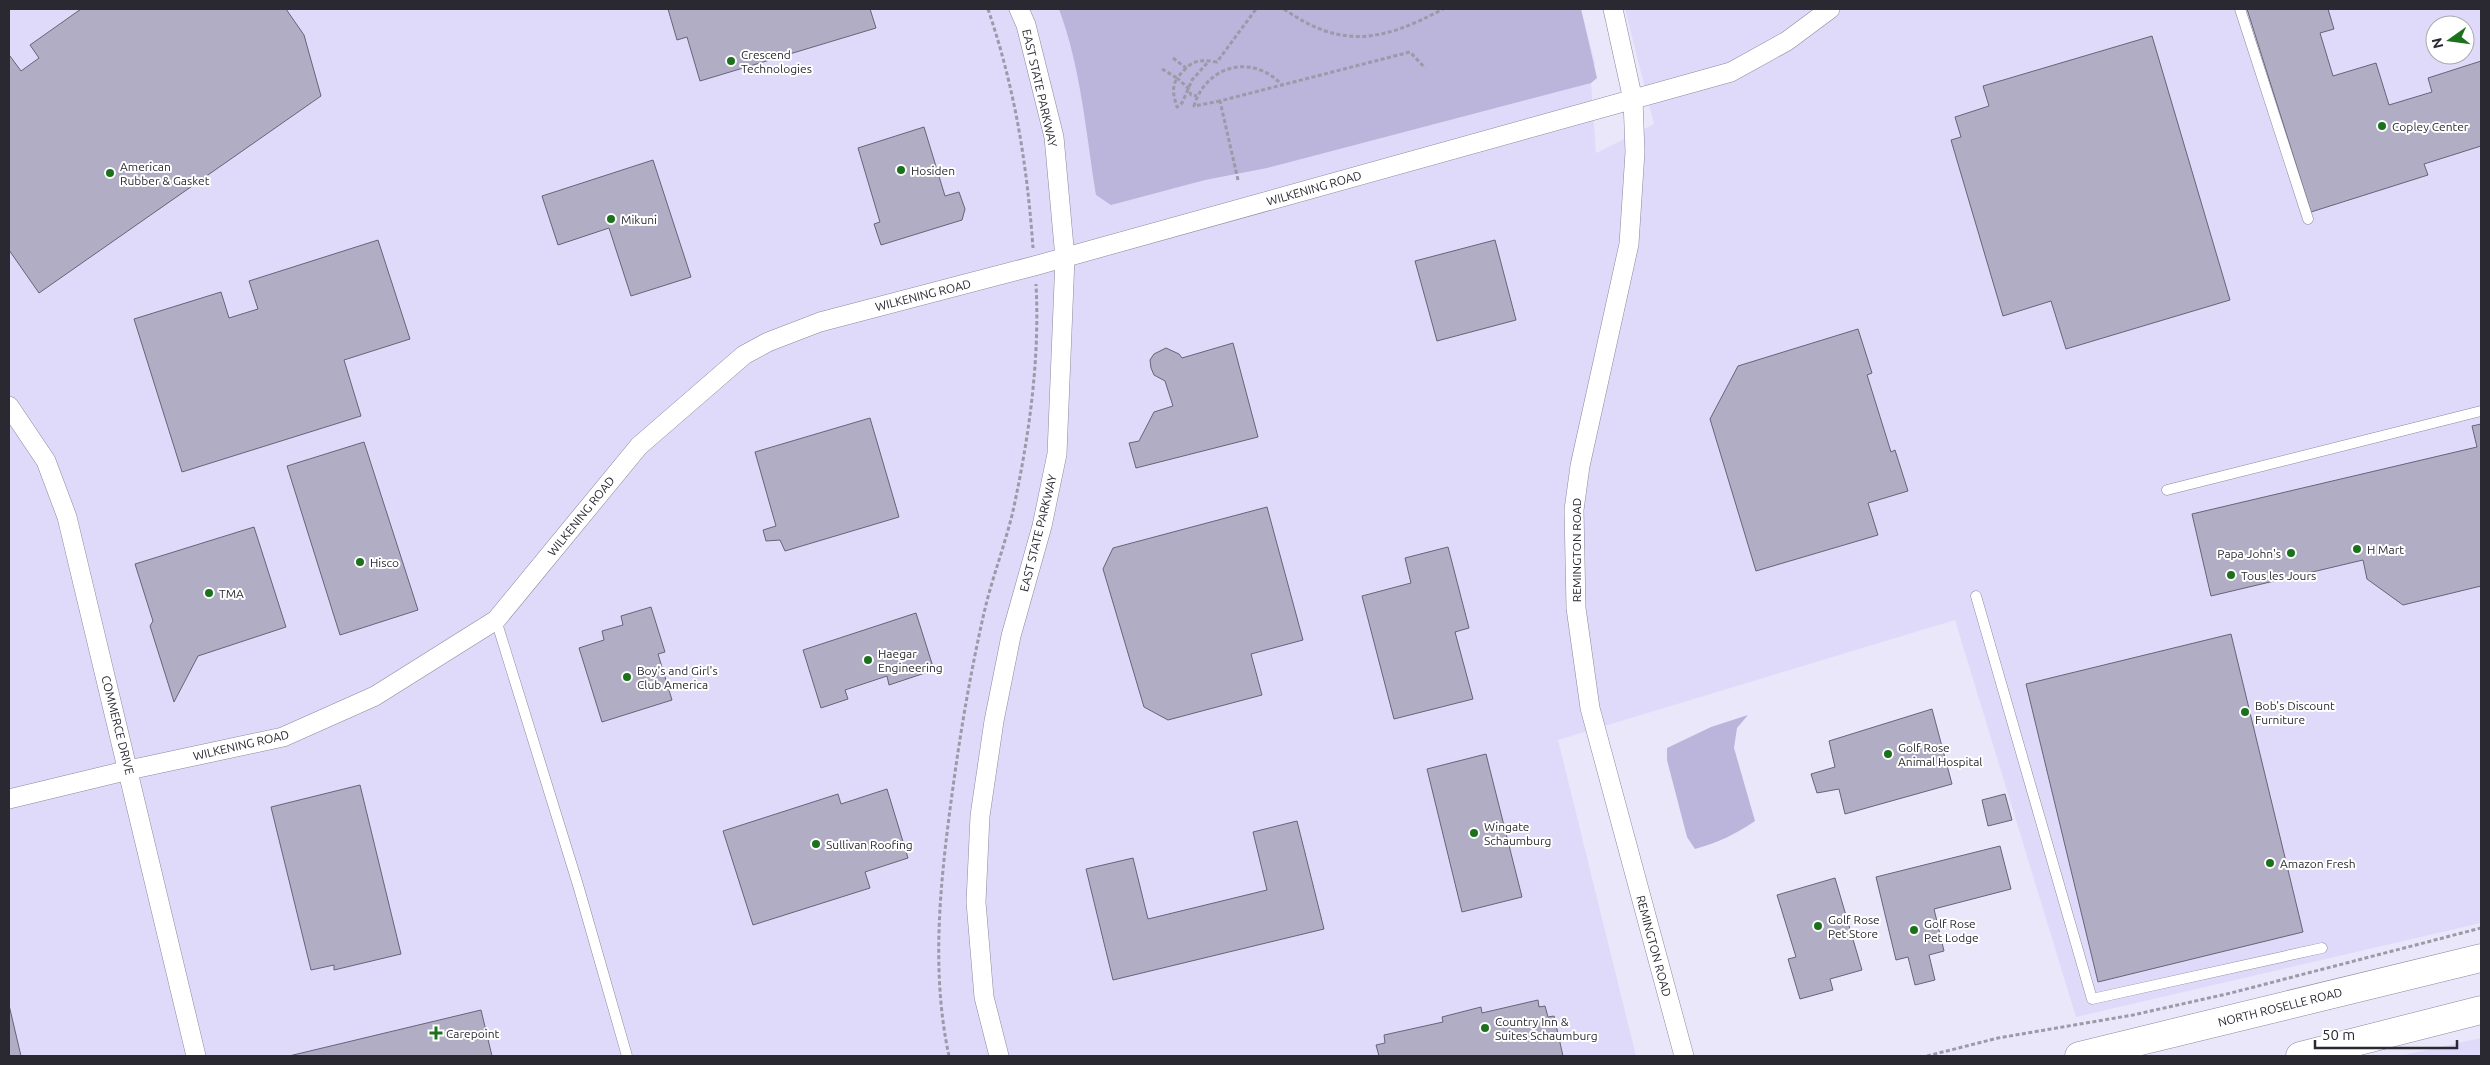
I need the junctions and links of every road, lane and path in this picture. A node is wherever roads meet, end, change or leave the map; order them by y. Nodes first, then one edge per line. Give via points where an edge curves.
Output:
1 (988, 9) edge
2 (1019, 9) edge
3 (1256, 9) edge
4 (1284, 9) edge
5 (1443, 9) edge
6 (1613, 9) edge
7 (1830, 9) edge
8 (2240, 9) edge
9 (1437, 10) edge
10 (1173, 58) dead end
11 (1209, 61) junction
12 (1162, 68) dead end
13 (1186, 68) junction
14 (1425, 68) dead end
15 (1177, 78) junction
16 (1282, 85) junction
17 (1188, 88) junction
18 (1197, 96) junction
19 (1633, 100) junction
20 (1220, 101) junction
21 (1238, 180) dead end
22 (2308, 219) dead end
23 (1065, 258) junction
24 (1034, 266) junction
25 (9, 406) edge
26 (2481, 411) edge
27 (2167, 490) dead end
28 (1976, 596) dead end
29 (496, 620) junction
30 (129, 770) junction
31 (9, 799) edge
32 (2481, 928) edge
33 (2322, 948) dead end
34 (2481, 958) edge
35 (2481, 1010) edge
36 (196, 1056) edge
37 (626, 1056) edge
38 (949, 1056) edge
39 (999, 1056) edge
40 (1684, 1056) edge
41 (1927, 1056) edge
42 (2079, 1056) edge
43 (2300, 1056) edge

1 - 24 path via 1005,60 1021,132 1029,186
2 - 23 street, EAST STATE PARKWAY via 1026,25 1054,137
3 - 11 path via 1217,62
4 - 9 path via 1305,23 1346,37 1393,31 1414,24
5 - 9 path
6 - 19 street, REMINGTON ROAD
7 - 19 street, WILKENING ROAD via 1787,41 1730,72
8 - 22 lane
10 - 13 path
11 - 13 path via 1193,62
11 - 17 path
12 - 15 path
13 - 15 path
14 - 16 path via 1410,52
15 - 17 path
15 - 17 path via 1174,95 1177,107
16 - 18 path via 1272,75 1254,67 1239,68 1213,76
16 - 20 path
17 - 18 path via 1191,95
18 - 20 path via 1194,106
19 - 23 street, WILKENING ROAD
19 - 40 street, REMINGTON ROAD via 1635,152 1629,244 1580,466 1574,510 1576,608 1590,708
20 - 21 path
23 - 24 street, WILKENING ROAD
23 - 39 street, EAST STATE PARKWAY via 1057,454 1042,526 1011,636 980,816 977,912 984,997
24 - 29 street, WILKENING ROAD via 820,322 744,355 639,446
24 - 38 path via 1036,340 1033,395 1013,511 984,610 972,665 945,845 939,980
25 - 30 street, COMMERCE DRIVE via 46,461 67,517
26 - 27 lane
28 - 33 lane via 2092,1000
29 - 30 street, WILKENING ROAD via 375,696 283,737
29 - 37 lane via 578,885
30 - 31 street, WILKENING ROAD
30 - 36 street, COMMERCE DRIVE
32 - 41 path via 2222,995 2133,1015 1998,1038
34 - 42 main road, NORTH ROSELLE ROAD
35 - 43 main road

